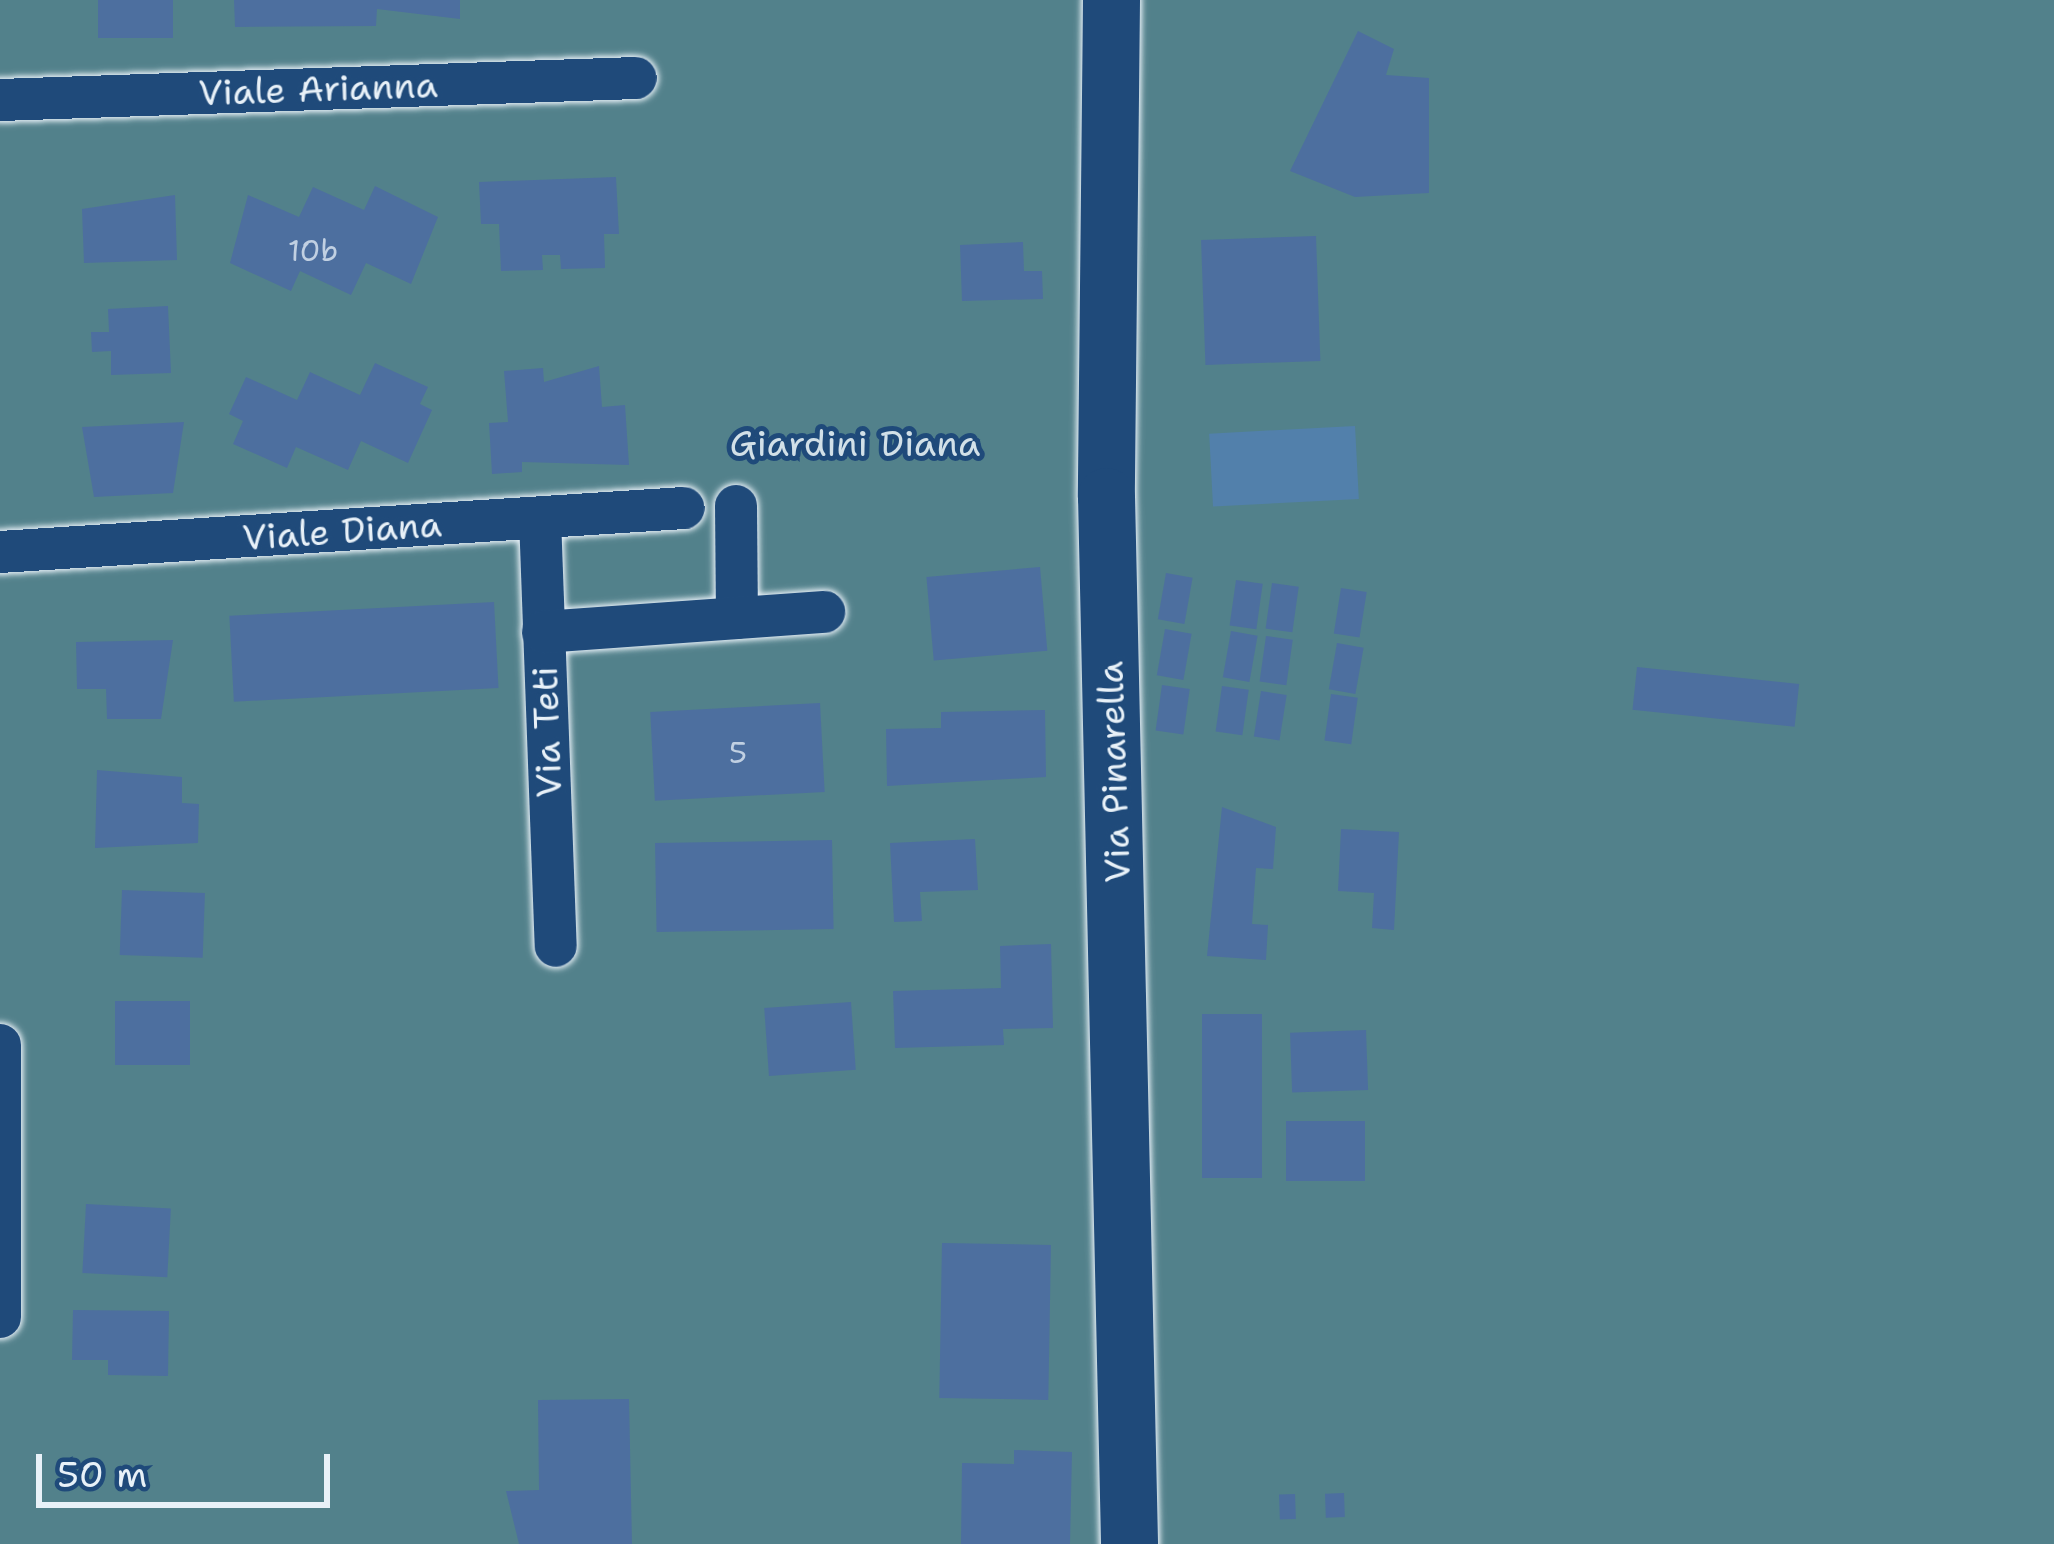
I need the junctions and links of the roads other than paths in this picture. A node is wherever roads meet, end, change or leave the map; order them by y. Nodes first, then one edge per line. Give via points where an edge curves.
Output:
1 (1111, 0) edge
2 (635, 78) dead end
3 (0, 100) edge
4 (736, 506) dead end
5 (684, 508) dead end
6 (540, 518) junction
7 (0, 552) edge
8 (824, 613) dead end
9 (737, 618) junction
10 (544, 632) junction
11 (556, 946) dead end
12 (0, 1045) edge
13 (1, 1140) edge
14 (0, 1317) edge
15 (1129, 1544) edge

1 - 15 street, Via Pinarella via 1106,496
2 - 3 street, Viale Arianna
4 - 9 street
5 - 6 street, Viale Diana
6 - 7 street, Viale Diana
6 - 10 street, Via Teti
8 - 9 street
9 - 10 street
10 - 11 street, Via Teti
12 - 13 street
13 - 14 street

